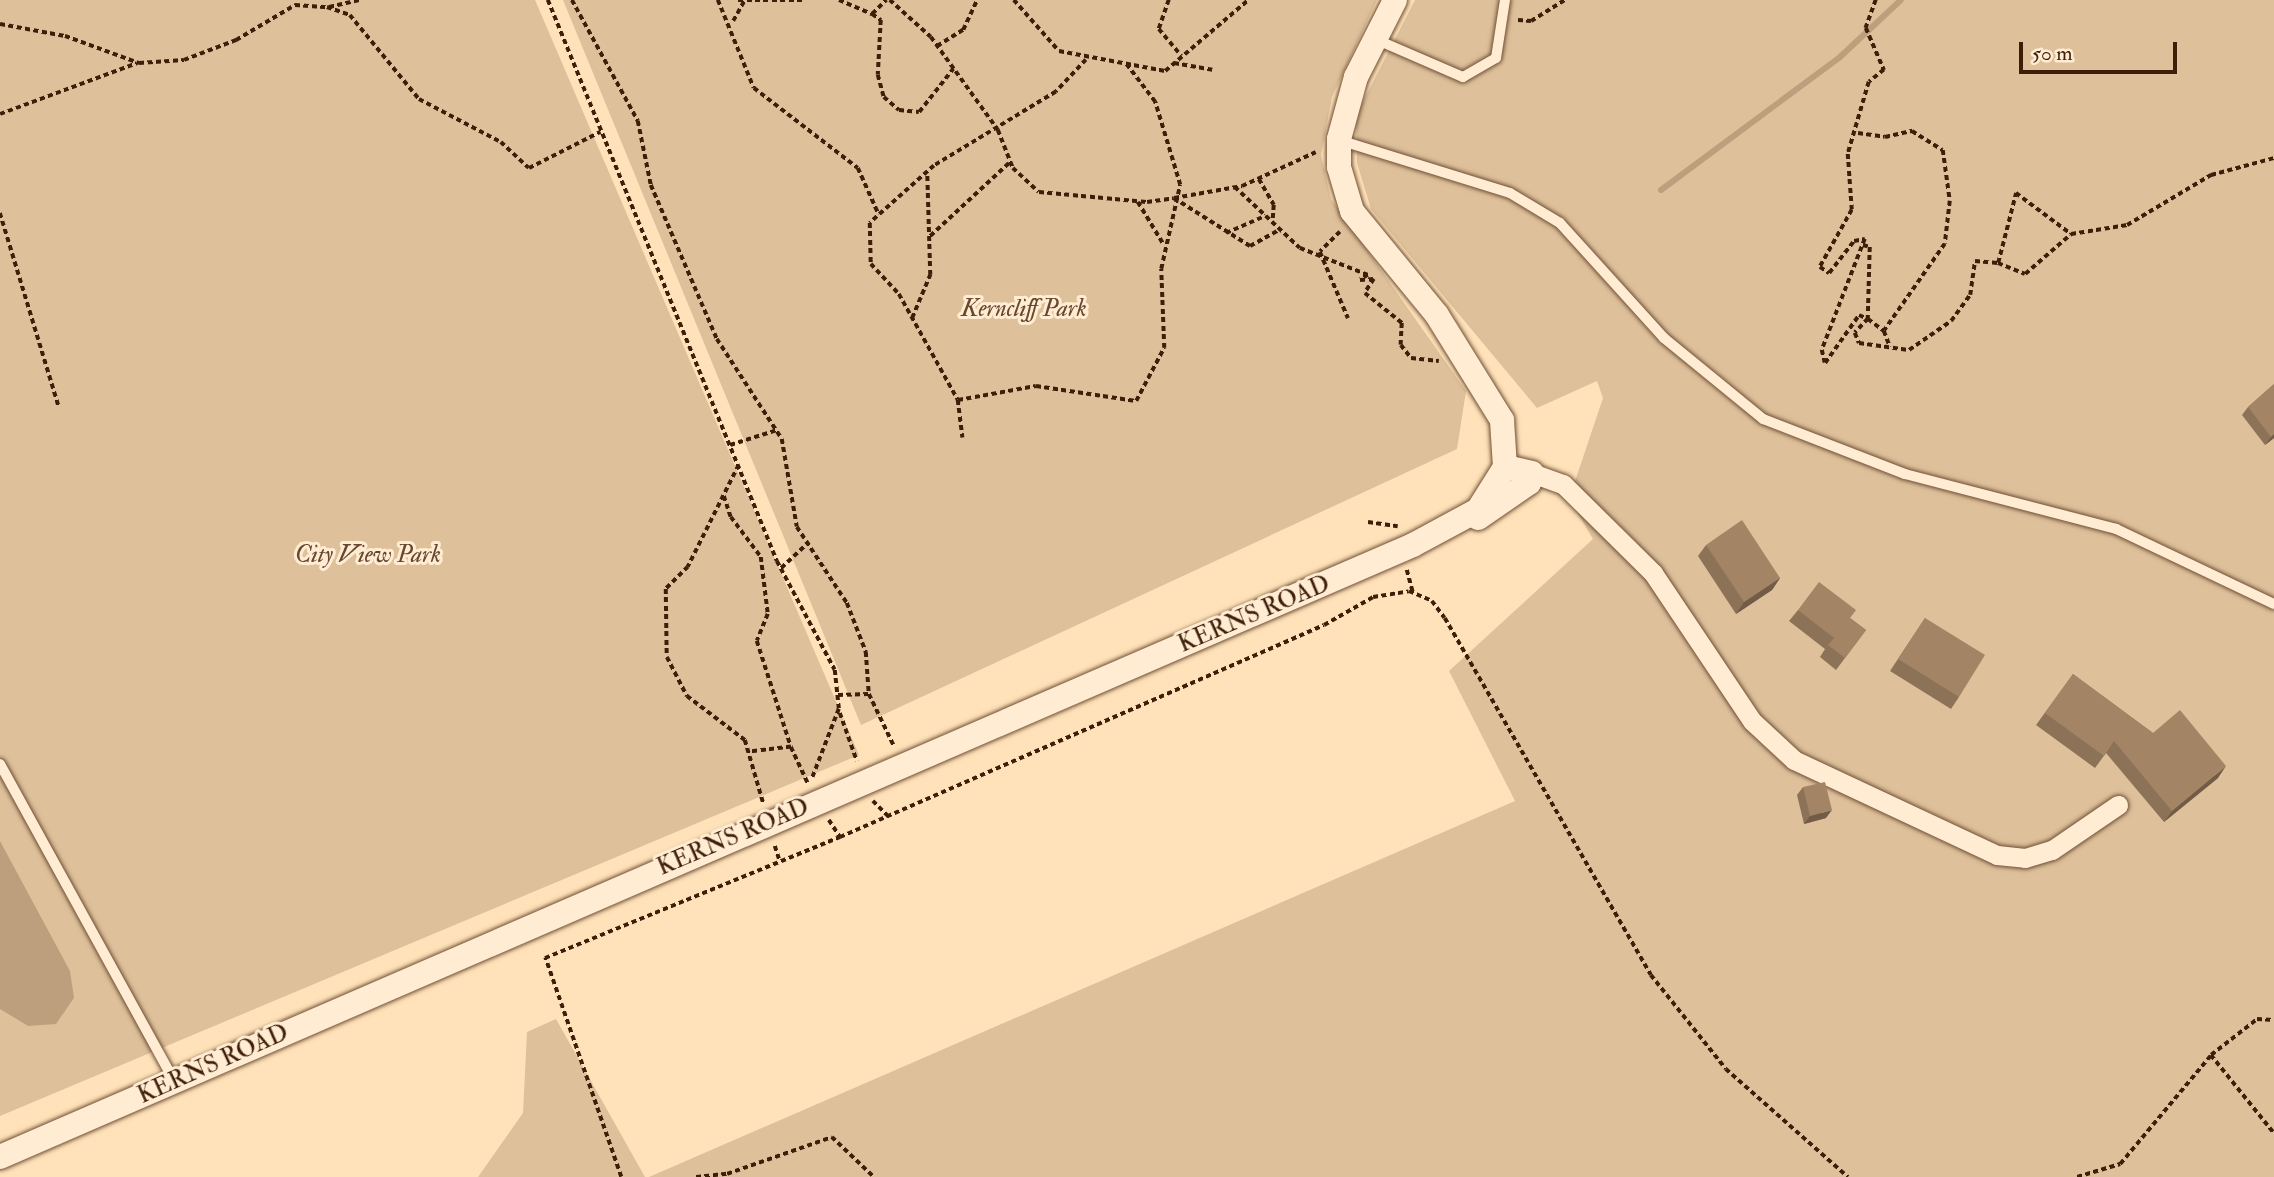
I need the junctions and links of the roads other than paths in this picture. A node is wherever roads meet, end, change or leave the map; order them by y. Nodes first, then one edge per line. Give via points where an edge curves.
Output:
1 (1395, 0) edge
2 (1505, 0) edge
3 (1374, 39) junction
4 (1339, 139) junction
5 (1506, 467) junction
6 (1532, 473) junction
7 (1466, 519) junction
8 (2274, 604) edge
9 (0, 764) edge
10 (2118, 805) dead end
11 (174, 1081) junction
12 (0, 1157) edge

1 - 3 street, KERNS ROAD
2 - 3 lane via 1496,58 1463,77
3 - 4 street, KERNS ROAD via 1356,76
4 - 5 street, KERNS ROAD via 1342,186 1356,215 1437,315 1488,394 1508,435
4 - 8 lane via 1510,193 1560,223 1664,338 1763,419 1905,474 2116,528
5 - 6 street
5 - 7 street, KERNS ROAD via 1488,500
6 - 7 street, KERNS ROAD via 1518,495 1483,518
6 - 10 street via 1563,484 1653,573 1752,721 1794,760 1997,855 2025,858 2052,850
7 - 11 street, KERNS ROAD
9 - 11 lane
11 - 12 street, KERNS ROAD

